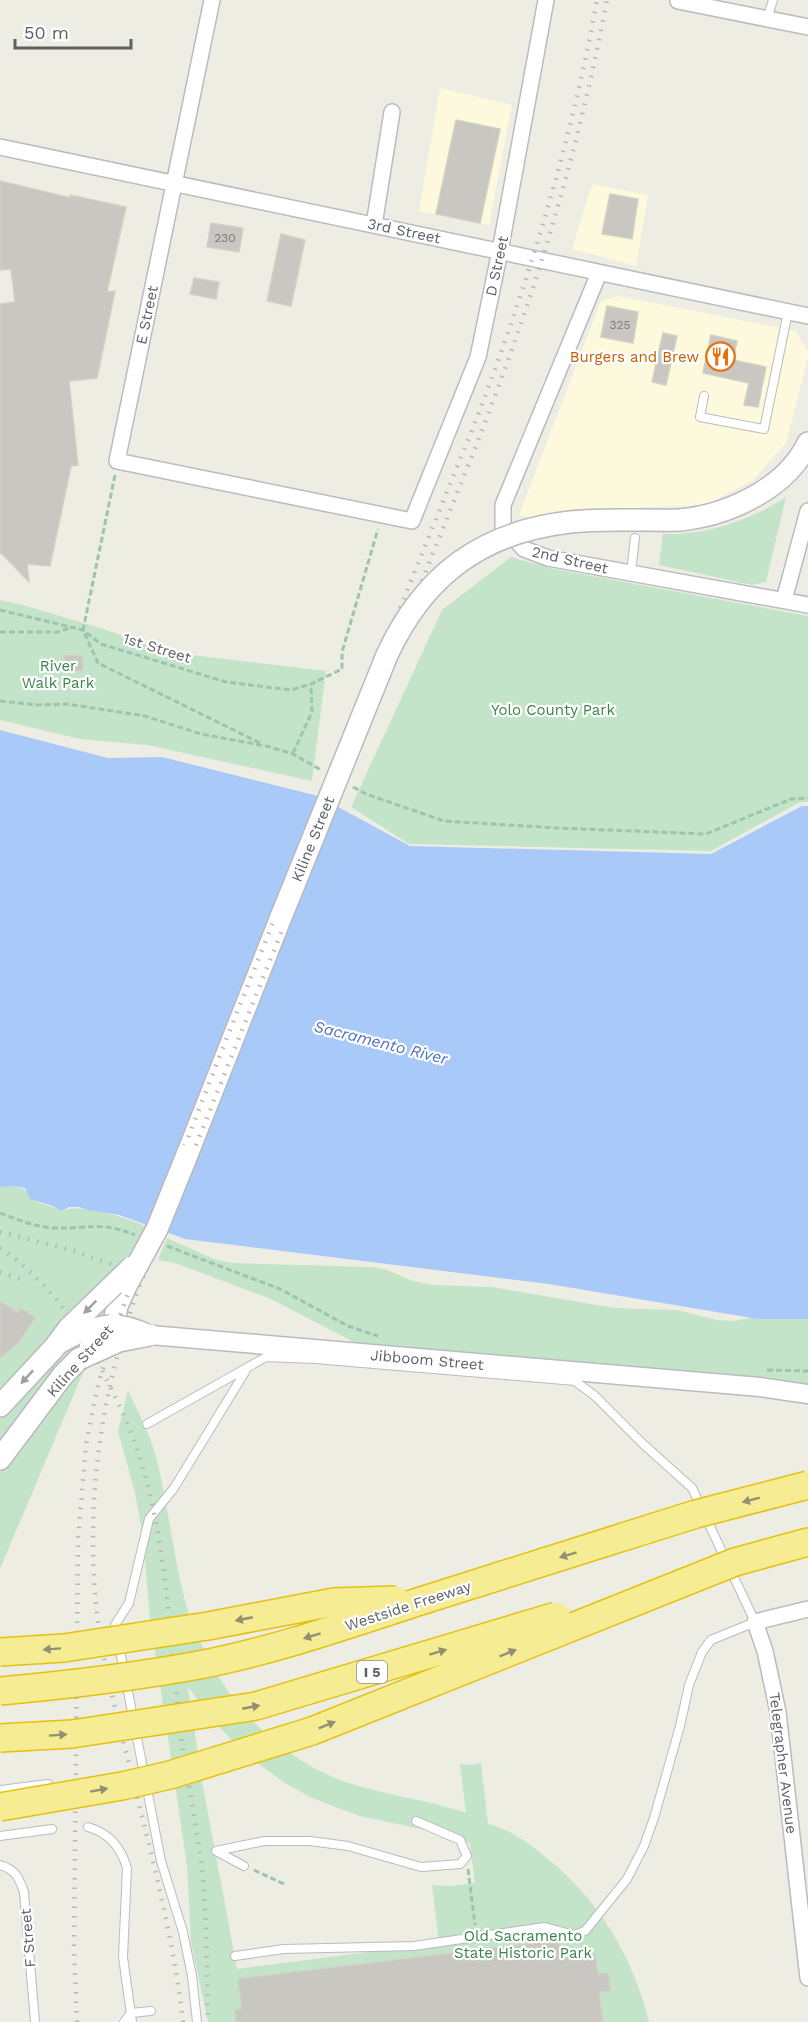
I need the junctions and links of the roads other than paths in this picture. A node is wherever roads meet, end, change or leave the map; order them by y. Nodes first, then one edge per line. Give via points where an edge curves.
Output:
1 (212, 0) edge
2 (546, 0) edge
3 (773, 0) edge
4 (678, 1) edge
5 (767, 19) junction
6 (808, 27) edge
7 (392, 112) dead end
8 (0, 147) edge
9 (174, 184) junction
10 (374, 225) junction
11 (500, 251) junction
12 (599, 273) junction
13 (788, 312) junction
14 (808, 316) edge
15 (704, 396) dead end
16 (808, 443) edge
17 (808, 511) edge
18 (382, 516) joint
19 (635, 538) dead end
20 (631, 573) junction
21 (784, 600) junction
22 (808, 605) edge
23 (147, 1251) junction
24 (114, 1324) junction
25 (150, 1335) junction
26 (54, 1348) junction
27 (79, 1359) junction
28 (246, 1370) junction
29 (808, 1394) edge
30 (0, 1406) edge
31 (147, 1424) dead end
32 (0, 1459) edge
33 (808, 1485) edge
34 (808, 1542) edge
35 (735, 1562) junction
36 (427, 1599) junction
37 (808, 1609) edge
38 (755, 1622) junction
39 (0, 1652) edge
40 (0, 1691) edge
41 (0, 1738) edge
42 (48, 1784) dead end
43 (0, 1790) edge
44 (0, 1807) edge
45 (416, 1821) dead end
46 (88, 1827) dead end
47 (52, 1829) dead end
48 (0, 1836) edge
49 (0, 1865) edge
50 (244, 1866) road end
51 (235, 1956) dead end
52 (808, 1978) edge
53 (151, 2011) dead end
54 (131, 2013) junction
55 (35, 2022) edge
56 (124, 2022) edge
57 (132, 2022) edge
58 (197, 2022) edge

1 - 9 street, E Street
2 - 11 street, D Street
3 - 5 lane
4 - 5 street
5 - 6 street
7 - 10 street
8 - 9 street, 3rd Street
9 - 10 street, 3rd Street
9 - 18 street, E Street via 117,461
10 - 11 street, 3rd Street
11 - 12 street, 3rd Street
11 - 18 street, D Street via 477,357 412,521
12 - 13 street, 3rd Street
12 - 20 street, 2nd Street via 503,505 503,526 524,549 548,558
13 - 14 street, 3rd Street
13 - 15 lane via 764,429 700,417
16 - 23 main road, Kiline Street, bridge via 798,460 780,477 743,502 713,514 680,520 572,522 516,532 451,567 415,605 387,655
17 - 21 street
19 - 20 lane
20 - 21 street, 2nd Street
21 - 22 street, 2nd Street
23 - 24 main road, Kiline Street, bridge via 122,1292
23 -> 26 main road, bridge via 69,1328
24 - 25 street, Jibboom Street, bridge via 132,1326
24 - 26 street, Jibboom Street, bridge via 81,1332
24 - 27 main road, Kiline Street, bridge
25 - 27 main road, bridge via 118,1341
25 - 29 street, Jibboom Street
26 -> 30 main road
27 - 32 main road, Kiline Street
28 - 31 lane
28 - 38 lane via 266,1357 575,1381 692,1488
28 - 58 lane via 174,1488 149,1519 129,1603 115,1625 161,1861 190,1965
33 -> 36 highway, Westside Freeway, bridge via 696,1514
34 - 35 highway, I 5
41 -> 35 highway, I 5, bridge via 72,1734 256,1707
44 -> 35 highway, bridge via 122,1786 312,1731
36 -> 39 highway, bridge via 334,1602 75,1646
36 -> 40 highway, Westside Freeway, bridge via 308,1638 200,1664
37 - 38 street
38 - 51 lane via 711,1641 702,1652 689,1685 644,1846 627,1879 585,1931 574,1935 545,1927 414,1946 284,1949
38 - 52 street, Telegrapher Avenue via 778,1712
42 - 43 lane
45 - 50 lane via 460,1840 467,1856 460,1864 421,1867 348,1845 310,1841 264,1841 216,1851
46 - 54 lane via 113,1841 127,1868 123,1957
47 - 48 lane
49 - 55 lane, F Street via 12,1869 24,1892
53 - 54 lane
54 - 56 lane
54 - 57 lane

